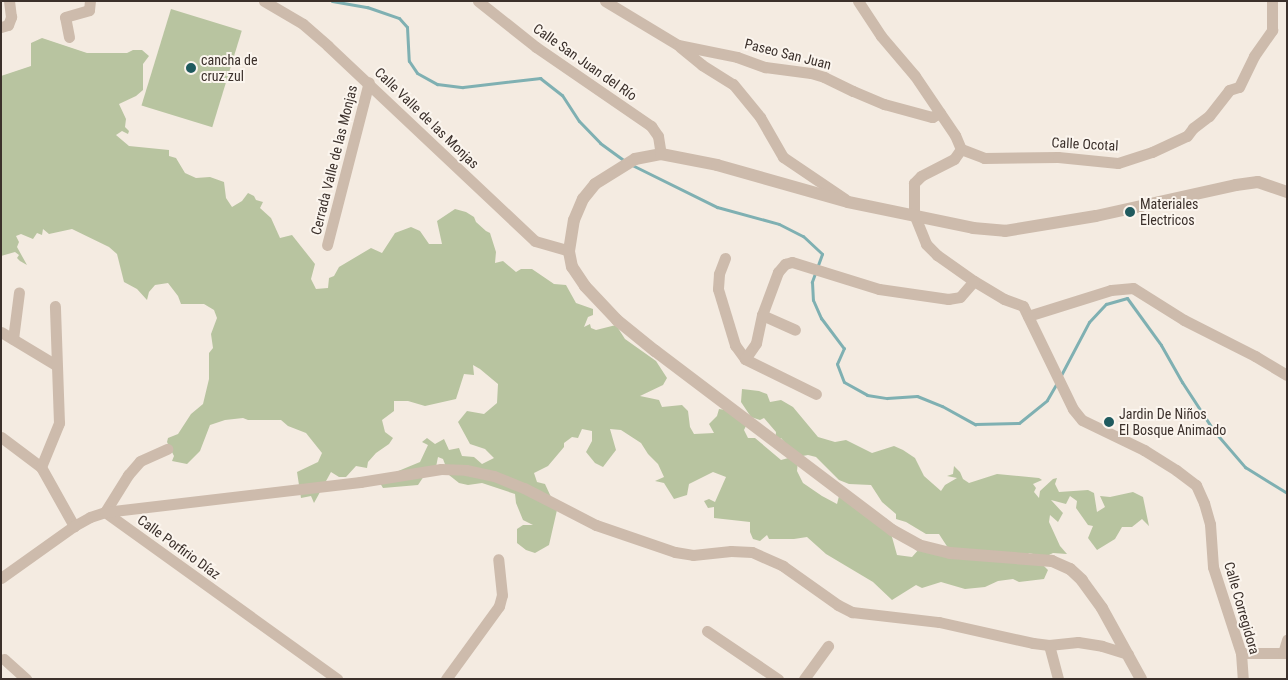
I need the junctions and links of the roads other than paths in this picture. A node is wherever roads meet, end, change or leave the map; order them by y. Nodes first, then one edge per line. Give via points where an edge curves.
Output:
1 (9, 1) edge
2 (90, 1) edge
3 (264, 1) edge
4 (478, 1) edge
5 (605, 1) edge
6 (858, 1) edge
7 (1272, 1) edge
8 (1, 27) edge
9 (69, 37) dead end
10 (678, 45) junction
11 (369, 82) junction
12 (940, 113) junction
13 (961, 149) junction
14 (661, 154) junction
15 (1287, 192) edge
16 (848, 202) junction
17 (914, 214) junction
18 (328, 245) dead end
19 (569, 251) junction
20 (725, 258) dead end
21 (974, 281) junction
22 (19, 292) dead end
23 (55, 306) dead end
24 (762, 315) junction
25 (1028, 316) junction
26 (795, 330) dead end
27 (1, 332) edge
28 (13, 339) junction
29 (745, 358) junction
30 (56, 364) junction
31 (1287, 375) edge
32 (816, 394) dead end
33 (1, 437) edge
34 (167, 449) dead end
35 (41, 467) junction
36 (105, 512) junction
37 (74, 526) junction
38 (498, 559) dead end
39 (1, 578) edge
40 (707, 631) dead end
41 (1287, 640) edge
42 (1049, 645) junction
43 (828, 646) dead end
44 (1240, 653) junction
45 (1285, 653) edge
46 (1128, 654) junction
47 (4, 659) dead end
48 (26, 679) edge
49 (337, 679) edge
50 (446, 679) edge
51 (778, 679) edge
52 (804, 679) edge
53 (1058, 679) edge
54 (1141, 679) edge
55 (1243, 679) edge

1 - 8 street via 11,18
2 - 9 street via 89,10 64,17
3 - 11 street, Calle Valle de las Monjas via 303,24
4 - 14 street, Calle San Juan del Río via 536,47 651,126 658,136
5 - 10 street, Paseo San Juan
6 - 12 street via 880,36 915,76
7 - 13 street, Calle Ocotal via 1272,30 1254,56 1239,87 1229,90 1188,136 1118,163 1058,157 984,158
10 - 12 street, Paseo San Juan via 737,57 765,67 824,76 884,104 932,117
10 - 16 street via 702,65 734,84 760,117 783,157
11 - 18 street, Cerrada Valle de las Monjas
11 - 19 street, Calle Valle de las Monjas via 535,241
12 - 13 street
13 - 17 street via 954,159 921,176 914,184
14 - 16 street via 710,163
14 - 19 street via 635,159 595,184 583,199 574,220
15 - 17 street via 1258,182 1236,185 1096,216 1005,231 973,228
16 - 17 street
17 - 21 street via 926,244
19 - 46 street via 576,274 617,320 892,530 919,545 950,553 1052,561 1070,569 1102,608
20 - 29 street via 718,289 735,345
21 - 24 street via 960,297 948,299 879,289 792,262 780,268
21 - 25 street via 1023,306
22 - 28 street
23 - 30 street
24 - 26 street
24 - 29 street via 756,343
25 - 31 street via 1112,290 1133,288 1184,320
25 - 44 street, Calle Corregidora via 1073,409 1082,420 1144,450 1196,486 1210,524 1218,584
27 - 28 street
28 - 30 street
29 - 32 street
30 - 35 street via 59,423
33 - 35 street
34 - 36 street via 140,462
35 - 37 street
36 - 37 street via 90,516
36 - 42 street via 360,482 441,469 466,470 502,479 596,525 675,552 693,555 752,552 783,566 852,612 939,622
36 - 49 street, Calle Porfirio Díaz
37 - 39 street
38 - 50 street via 502,595 499,606
40 - 51 street
41 - 45 street
42 - 46 street via 1078,642
42 - 53 street
43 - 52 street
44 - 45 street
44 - 55 street, Calle Corregidora
46 - 54 street
47 - 48 street

